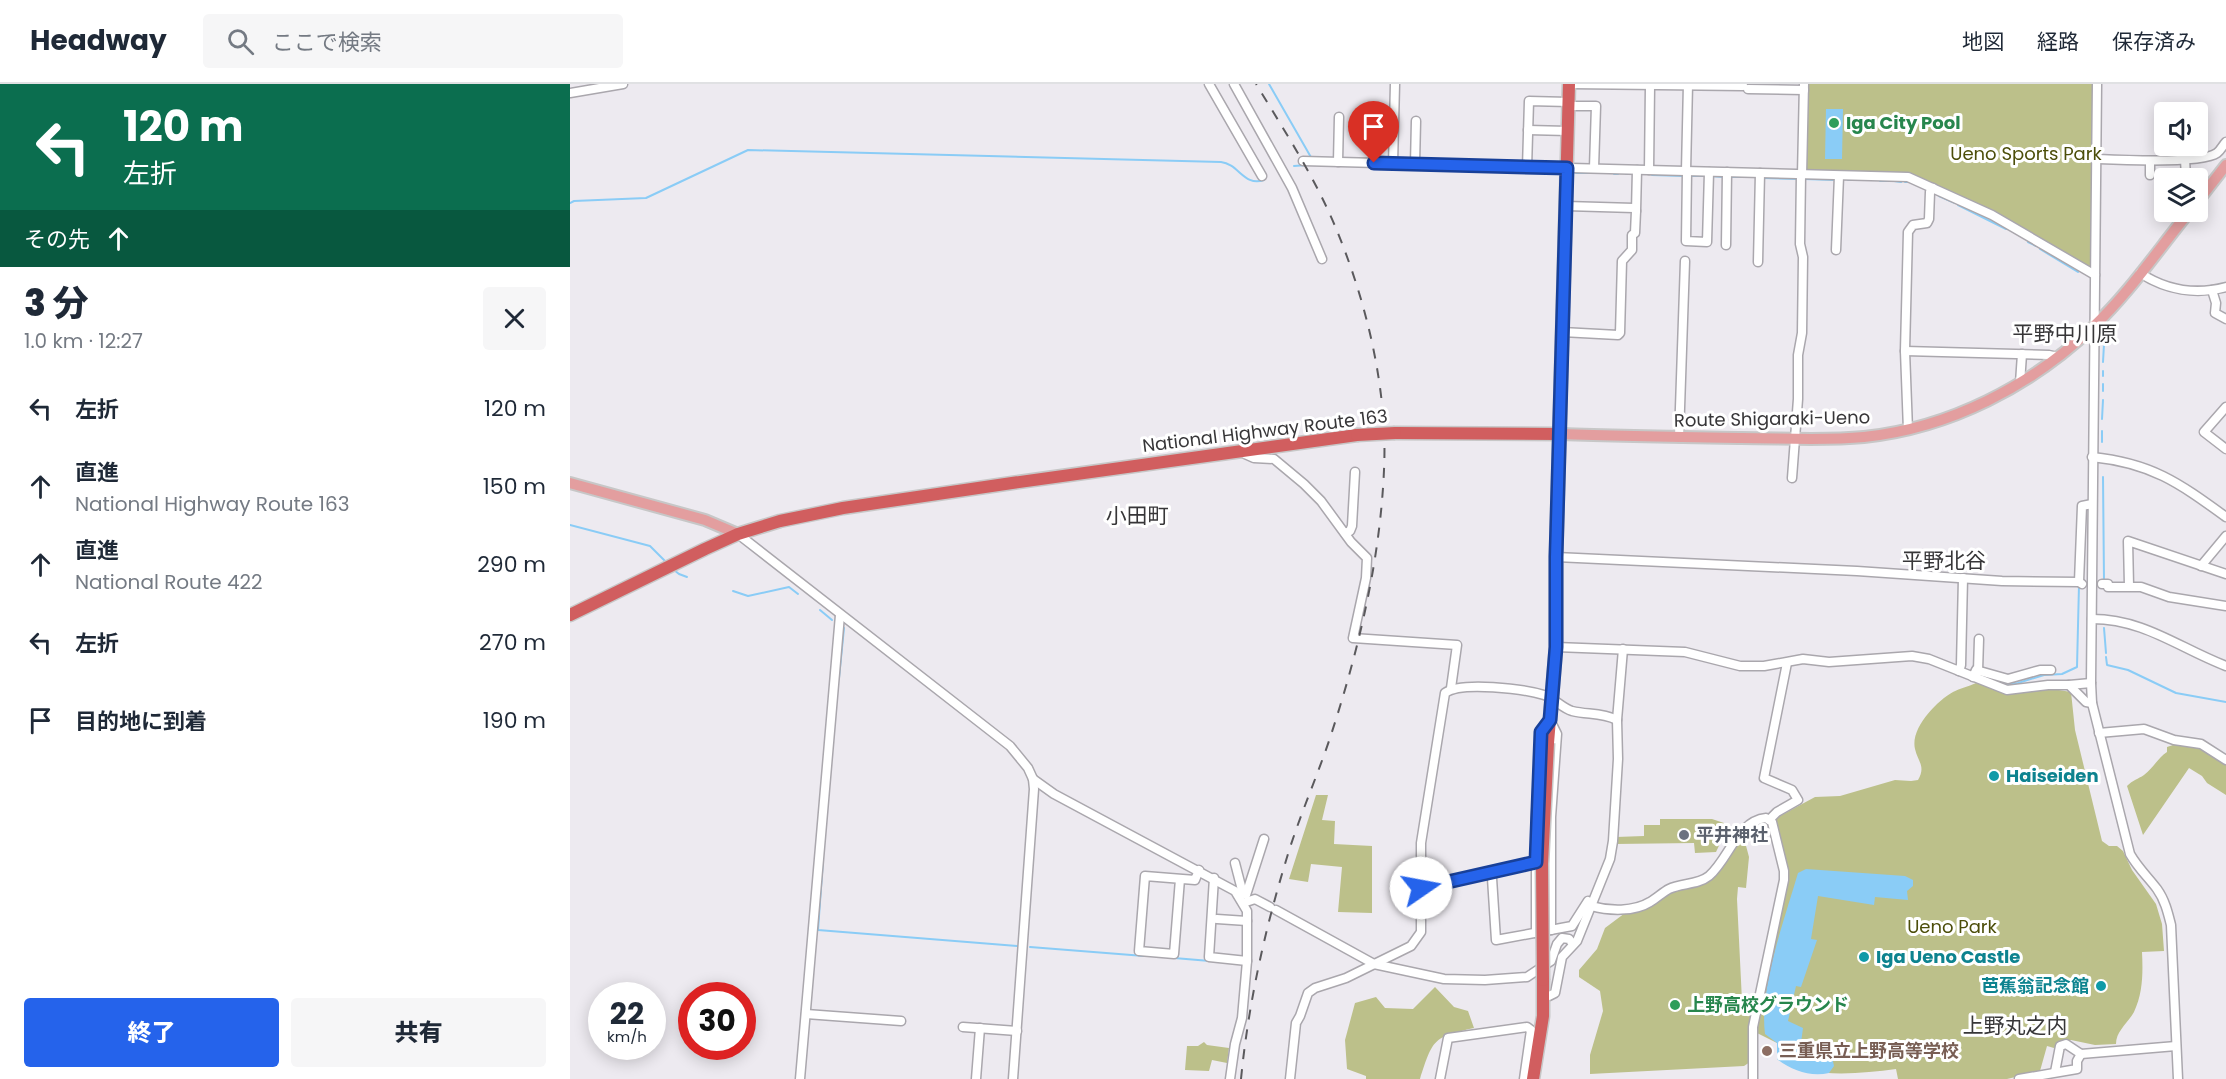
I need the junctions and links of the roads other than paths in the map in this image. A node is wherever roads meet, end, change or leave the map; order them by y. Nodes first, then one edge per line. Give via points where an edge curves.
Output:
1 (623, 84) edge
2 (1209, 84) edge
3 (1234, 84) edge
4 (1395, 84) edge
5 (1570, 84) edge
6 (2097, 84) edge
7 (1688, 85) edge
8 (1650, 86) junction
9 (1804, 87) edge
10 (570, 93) edge
11 (1568, 104) junction
12 (1339, 117) dead end
13 (1416, 121) dead end
14 (1528, 130) junction
15 (1568, 131) junction
16 (2226, 142) edge
17 (2097, 159) junction
18 (2185, 159) junction
19 (1310, 161) dead end
20 (2150, 161) junction
21 (1338, 162) junction
22 (1393, 164) junction
23 (1415, 164) junction
24 (2226, 165) edge
25 (1527, 168) junction
26 (1567, 168) junction
27 (1594, 168) junction
28 (2185, 168) edge
29 (1637, 170) junction
30 (1649, 170) junction
31 (1687, 172) junction
32 (1709, 172) junction
33 (1727, 172) junction
34 (1760, 173) junction
35 (1802, 175) junction
36 (2150, 175) dead end
37 (1262, 176) dead end
38 (1839, 176) junction
39 (1933, 188) junction
40 (2208, 188) edge
41 (1566, 206) junction
42 (1636, 211) junction
43 (2181, 222) edge
44 (1726, 245) dead end
45 (1836, 250) dead end
46 (1322, 259) dead end
47 (1685, 261) dead end
48 (1758, 262) dead end
49 (2140, 273) junction
50 (2095, 275) junction
51 (2226, 287) edge
52 (2212, 290) junction
53 (2226, 319) edge
54 (2095, 326) junction
55 (1562, 332) junction
56 (1905, 351) junction
57 (2022, 354) junction
58 (2058, 357) junction
59 (2020, 382) junction
60 (2226, 407) edge
61 (1908, 430) junction
62 (1560, 434) junction
63 (1679, 437) junction
64 (1795, 438) junction
65 (2226, 449) edge
66 (1241, 450) junction
67 (2092, 457) junction
68 (1355, 472) dead end
69 (1792, 478) dead end
70 (570, 483) edge
71 (2092, 504) junction
72 (2226, 517) edge
73 (1345, 533) junction
74 (738, 534) junction
75 (2226, 536) edge
76 (1556, 557) junction
77 (2201, 566) junction
78 (2226, 574) edge
79 (1963, 578) junction
80 (2102, 584) dead end
81 (2129, 586) junction
82 (2226, 606) edge
83 (570, 615) edge
84 (840, 615) junction
85 (2092, 619) junction
86 (1979, 639) dead end
87 (1556, 647) junction
88 (1623, 649) junction
89 (1788, 663) junction
90 (2225, 663) edge
91 (2051, 670) dead end
92 (1959, 671) junction
93 (1975, 674) junction
94 (2091, 683) junction
95 (2069, 685) junction
96 (1451, 688) junction
97 (1552, 699) junction
98 (2092, 703) junction
99 (1550, 720) junction
100 (1617, 720) junction
101 (2099, 733) junction
102 (2226, 760) edge
103 (1033, 779) junction
104 (1769, 820) junction
105 (1264, 839) dead end
106 (1536, 862) junction
107 (1235, 863) dead end
108 (1199, 870) junction
109 (1489, 871) junction
110 (1604, 874) junction
111 (1214, 878) junction
112 (1180, 879) junction
113 (1421, 888) junction
114 (1242, 896) junction
115 (1591, 906) junction
116 (1216, 919) dead end
117 (1247, 921) junction
118 (1551, 930) junction
119 (1536, 933) junction
120 (1573, 944) junction
121 (1247, 961) junction
122 (1374, 964) junction
123 (1544, 996) junction
124 (806, 1014) junction
125 (901, 1021) dead end
126 (963, 1027) dead end
127 (980, 1029) junction
128 (1017, 1031) junction
129 (2176, 1046) junction
130 (2081, 1054) junction
131 (2078, 1069) junction
132 (2055, 1072) junction
133 (801, 1079) edge
134 (976, 1079) edge
135 (1013, 1079) edge
136 (1230, 1079) edge
137 (1290, 1079) edge
138 (1440, 1079) edge
139 (1524, 1079) edge
140 (1533, 1079) edge
141 (1753, 1079) edge
142 (2019, 1079) edge
143 (2079, 1079) edge
144 (2178, 1079) edge

1 - 10 street
2 - 37 street
3 - 46 street via 1292,188
4 - 22 street
5 - 8 street
5 - 11 highway
6 - 17 street
7 - 8 street
7 - 9 street
7 - 31 street
8 - 30 street
9 - 35 street
11 - 14 street via 1529,101
11 - 15 highway
11 - 27 street via 1596,106
12 - 21 street
13 - 23 street
14 - 15 street
14 - 25 street
15 - 26 highway
16 - 18 street via 2216,154
17 - 20 street
17 - 50 street
18 - 20 street
18 - 28 street
19 - 21 street
20 - 36 street
21 - 22 street
22 - 23 street
23 - 25 street
24 - 40 main road
25 - 26 street
26 - 27 street
26 - 41 highway
27 - 29 street
29 - 30 street
29 - 42 street
30 - 31 street
31 - 32 street
31 - 32 street via 1686,241 1707,242
32 - 33 street
33 - 34 street
33 - 44 street
34 - 35 street
34 - 48 street
35 - 38 street
35 - 64 street via 1803,257
38 - 39 street via 1908,177
38 - 45 street
39 - 50 street via 1992,215
39 - 56 street via 1927,223 1913,225 1908,232
41 - 42 street
41 - 55 highway
42 - 55 street via 1632,250 1622,261 1620,333
43 - 49 main road, Route Shigaraki-Ueno
47 - 63 street
49 - 52 street via 2172,288
49 - 54 main road, Route Shigaraki-Ueno
50 - 54 street
51 - 52 street
52 - 53 street via 2216,313
54 - 58 main road, Route Shigaraki-Ueno
54 - 67 street
55 - 62 highway
56 - 57 street
56 - 61 street
57 - 58 street
57 - 59 street
58 - 59 main road, Route Shigaraki-Ueno
59 - 61 main road, Route Shigaraki-Ueno via 1975,407
60 - 65 street via 2204,432
61 - 64 main road, Route Shigaraki-Ueno via 1866,436
62 - 63 main road, Route Shigaraki-Ueno
62 - 66 highway, National Highway Route 163, bridge via 1395,433
62 - 76 highway
63 - 64 main road, Route Shigaraki-Ueno
64 - 69 street
66 - 73 street via 1254,458 1278,462 1321,501
66 - 74 highway, National Highway Route 163 via 843,508
67 - 71 street
67 - 72 street via 2152,470 2179,483
68 - 73 street via 1352,526
70 - 74 main road via 705,520
71 - 79 street via 2082,506 2078,583
71 - 85 street
73 - 96 street via 1367,558 1353,638 1457,645
74 - 83 highway, National Highway Route 163
74 - 84 street
75 - 77 street
76 - 79 street
76 - 87 highway
77 - 78 street
77 - 81 street via 2128,541
79 - 92 street
80 - 81 street
81 - 82 street
84 - 103 street via 1010,746
84 - 124 street
85 - 90 street via 2133,623
85 - 94 street
86 - 93 street
87 - 88 street
87 - 97 highway
88 - 89 street via 1685,652 1740,666
88 - 100 street
89 - 92 street via 1803,659 1829,662 1912,656
89 - 104 street via 1764,778 1792,790 1798,801
91 - 93 street via 2008,679
92 - 93 street
93 - 95 street via 2007,690
94 - 95 street
94 - 98 street
95 - 98 street
96 - 97 street via 1511,689
96 - 113 street via 1445,693 1421,843
97 - 99 highway
97 - 100 street via 1571,711 1598,713
98 - 101 street
99 - 106 street via 1541,732
99 - 118 street via 1557,734 1551,817
99 - 123 highway, bridge via 1542,864
100 - 110 street via 1613,841
101 - 102 street via 2144,729 2174,740 2201,744
101 - 129 street via 2130,854 2157,889 2171,925
103 - 108 street via 1054,794
103 - 128 street
104 - 115 street via 1757,821 1734,840 1729,853 1702,880 1670,888 1647,904 1611,910
104 - 141 street via 1784,880 1754,1027
105 - 114 street
106 - 109 street
106 - 119 street
107 - 114 street
108 - 111 street
108 - 112 street via 1195,880
109 - 113 street
109 - 119 street via 1496,940
110 - 115 street
110 - 118 street via 1601,873 1572,926
111 - 114 street
111 - 121 street via 1209,957
112 - 112 street via 1145,876 1139,951 1174,954
113 - 122 street via 1421,932 1417,939 1411,946
114 - 117 street
114 - 122 street via 1255,899
115 - 120 street
116 - 117 street
117 - 121 street
118 - 119 street
120 - 122 street via 1566,937 1559,940 1551,961 1527,977 1444,980
120 - 123 street via 1562,957 1555,993
121 - 136 street via 1242,1018
122 - 137 street via 1308,993 1296,1023
123 - 140 highway
124 - 125 street
124 - 133 street
126 - 127 street
127 - 128 street
127 - 134 street
128 - 135 street
129 - 130 street
129 - 144 street
130 - 131 street
130 - 132 street via 2066,1044 2060,1047
131 - 132 street
131 - 143 street
132 - 142 street
138 - 139 street via 1448,1038 1527,1027 1531,1040

